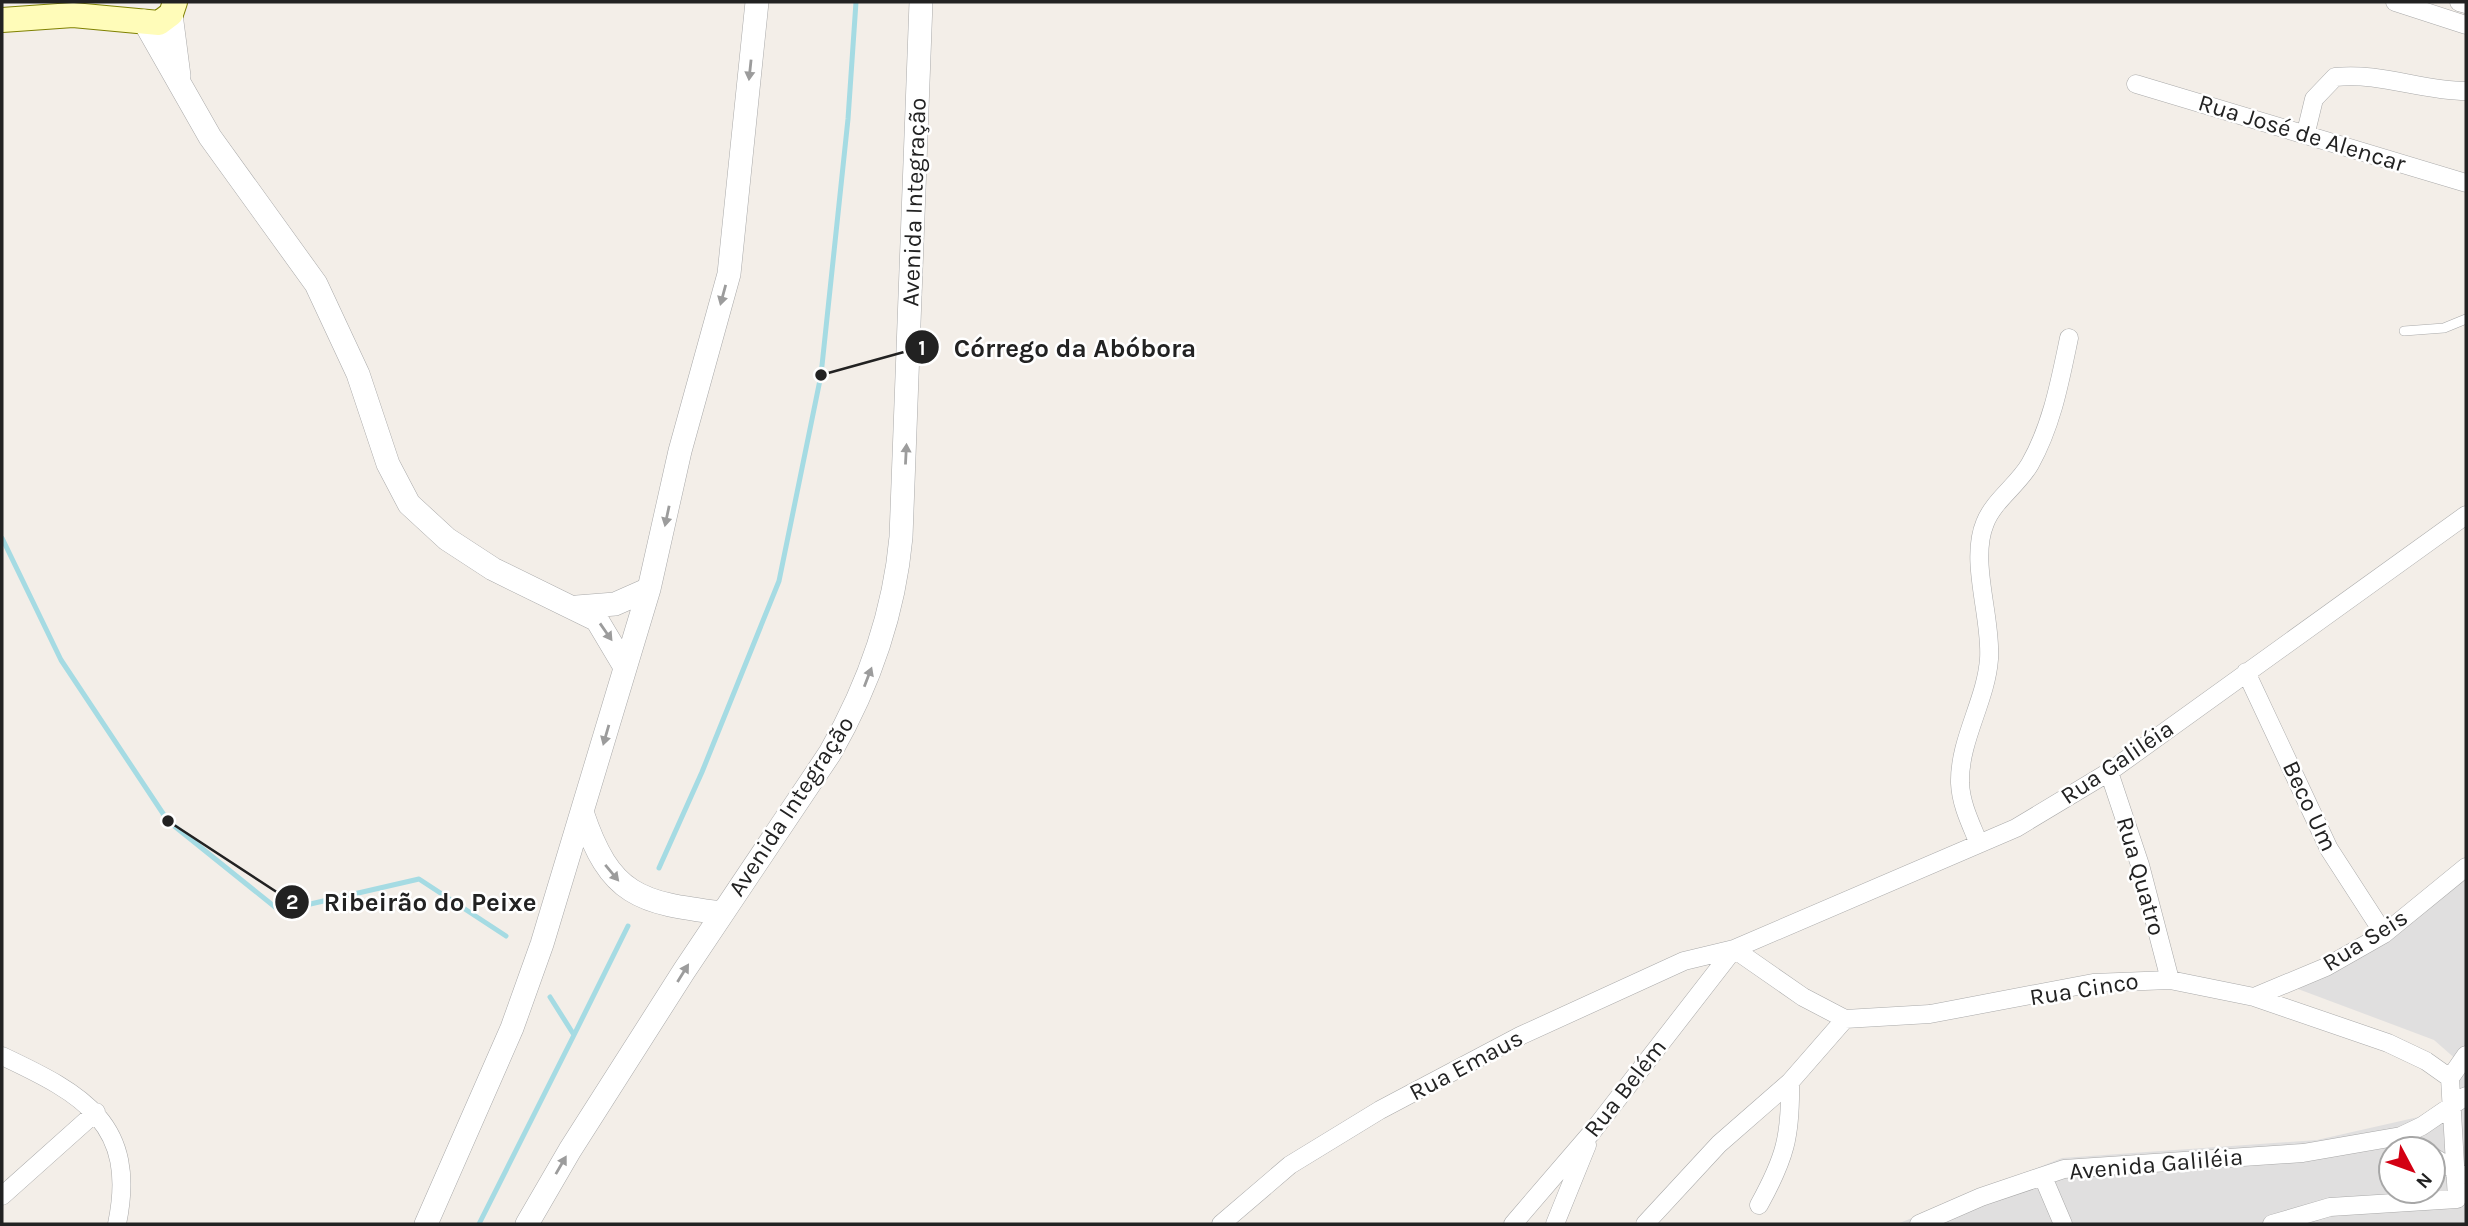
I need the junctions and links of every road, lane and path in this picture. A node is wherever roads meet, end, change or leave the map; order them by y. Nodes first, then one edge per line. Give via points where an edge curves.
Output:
1 (102, 2) edge
2 (757, 2) edge
3 (921, 2) edge
4 (2395, 2) edge
5 (2459, 2) edge
6 (2466, 4) edge
7 (175, 6) edge
8 (139, 14) edge
9 (60, 17) junction
10 (2, 20) edge
11 (2466, 25) edge
12 (180, 79) junction
13 (2136, 84) dead end
14 (2466, 91) edge
15 (2306, 132) junction
16 (2466, 183) edge
17 (2466, 319) edge
18 (2404, 331) dead end
19 (2069, 338) dead end
20 (2466, 515) edge
21 (649, 589) junction
22 (577, 607) junction
23 (625, 667) junction
24 (2246, 672) junction
25 (2109, 772) junction
26 (582, 813) junction
27 (1979, 844) junction
28 (2466, 867) edge
29 (722, 913) junction
30 (2384, 933) junction
31 (1734, 949) junction
32 (2170, 980) junction
33 (2254, 997) junction
34 (1845, 1019) junction
35 (2466, 1055) edge
36 (2, 1056) edge
37 (2450, 1078) junction
38 (1790, 1082) junction
39 (2466, 1096) edge
40 (2450, 1107) junction
41 (96, 1112) junction
42 (1592, 1132) junction
43 (2403, 1135) edge
44 (2377, 1140) edge
45 (2447, 1166) edge
46 (2462, 1175) edge
47 (2043, 1177) junction
48 (2, 1196) edge
49 (2462, 1203) edge
50 (1759, 1205) dead end
51 (117, 1224) edge
52 (426, 1224) edge
53 (527, 1224) edge
54 (1221, 1224) edge
55 (1513, 1224) edge
56 (1555, 1224) edge
57 (1645, 1224) edge
58 (1919, 1224) edge
59 (2063, 1224) edge
60 (2272, 1224) edge

1 - 9 main road
2 -> 21 street via 729,274 680,451
29 -> 3 street, Avenida Integração via 851,717 880,644 897,578 907,440
4 - 11 street
5 - 6 street
7 - 8 main road via 159,23
7 - 12 street
8 - 9 main road
8 - 12 street
9 - 10 main road
12 - 22 street via 210,137 316,284 358,374 388,464 409,504 447,539 493,569
13 - 15 street, Rua José de Alencar
14 - 15 street via 2376,76 2335,76 2314,99
15 - 16 street, Rua José de Alencar
17 - 18 lane via 2444,328
19 - 27 street via 2043,439 2028,467 1993,508 1979,550 1989,663 1967,737 1960,782 1963,804
20 - 24 street, Rua Galiléia
21 - 22 street via 615,604
21 - 23 street
22 -> 23 street via 597,620
23 -> 26 street
24 - 25 street, Rua Galiléia
24 - 30 street, Beco Um via 2329,849
25 - 27 street, Rua Galiléia via 2016,828
25 - 32 street, Rua Quatro via 2140,865
26 -> 29 street via 595,850 614,878 653,903
26 - 52 street via 512,1028
27 - 31 street, Rua Galiléia
28 - 30 street, Rua Seis
53 -> 29 street, Avenida Integração
30 - 33 street, Rua Seis via 2326,967
31 - 34 street via 1761,971
31 - 42 street, Rua Belém
31 - 54 street, Rua Emaus via 1693,958 1636,981 1380,1110 1290,1165
32 - 33 street, Rua Cinco
32 - 34 street, Rua Cinco via 2092,983 1930,1014
33 - 37 street, Rua Cinco via 2388,1044
34 - 38 street
35 - 37 street
36 - 41 street via 40,1074
37 - 40 street
38 - 50 street via 1791,1122 1781,1165
38 - 57 street via 1719,1144
39 - 40 street, Avenida Galiléia
40 - 43 street, Avenida Galiléia
40 - 46 street
41 - 48 street
41 - 51 street via 118,1147 122,1197
42 - 55 street, Rua Belém
42 - 56 street
44 - 47 street, Avenida Galiléia via 2303,1153 2064,1169
45 - 46 street
46 - 49 street
47 - 58 street, Avenida Galiléia
47 - 59 street
49 - 60 street via 2330,1207

